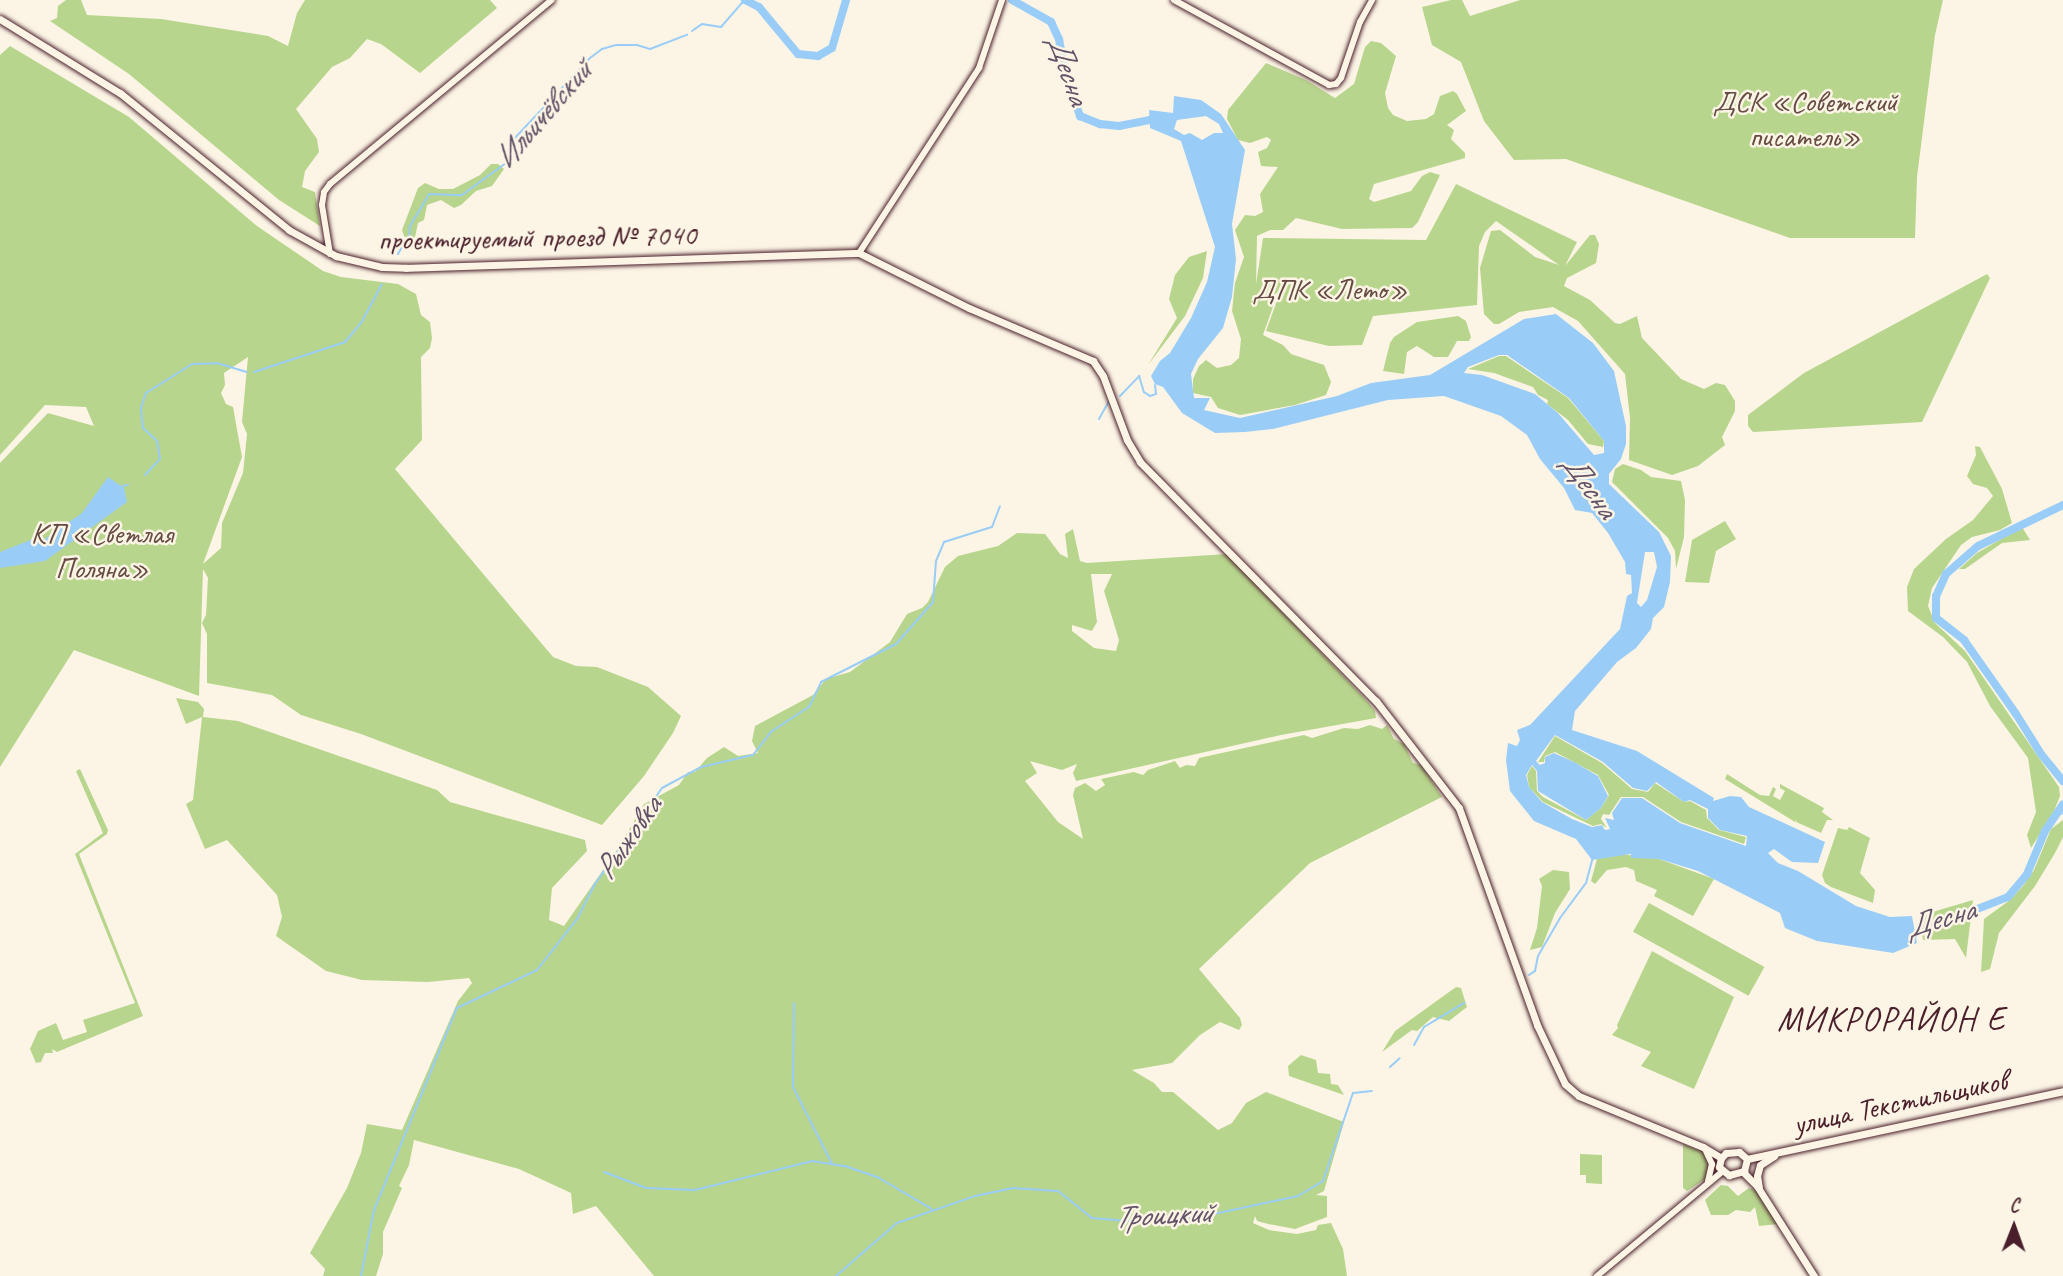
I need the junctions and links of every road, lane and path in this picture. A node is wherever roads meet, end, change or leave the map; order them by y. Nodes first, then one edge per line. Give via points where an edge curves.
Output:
1 (552, 0) edge
2 (1002, 0) edge
3 (1174, 0) edge
4 (1372, 0) edge
5 (0, 19) edge
6 (859, 253) junction
7 (330, 254) junction
8 (2063, 1091) edge
9 (1703, 1147) junction
10 (1787, 1150) junction
11 (1721, 1158) junction
12 (1747, 1159) junction
13 (1723, 1172) junction
14 (1743, 1172) junction
15 (1707, 1183) junction
16 (1760, 1192) junction
17 (1597, 1276) edge
18 (1814, 1276) edge

1 - 7 street via 330,184 322,205
2 - 6 street via 979,68
3 - 4 street via 1329,85 1341,78
5 - 7 main road, проектируемый проезд № 7040 via 129,99 289,230
6 - 7 main road, проектируемый проезд № 7040 via 406,268
6 - 9 main road via 1095,363 1140,462 1376,701 1459,808 1537,1025 1565,1084 1579,1096
8 - 10 main road, улица Текстильщиков
9 - 11 main road
9 - 15 street via 1712,1164
10 - 12 main road, улица Текстильщиков
10 - 16 main road via 1760,1165
11 - 12 main road via 1740,1152
11 - 13 main road
12 - 14 main road
13 - 14 main road
13 - 15 street
14 - 16 main road
15 - 17 street
16 - 18 main road

